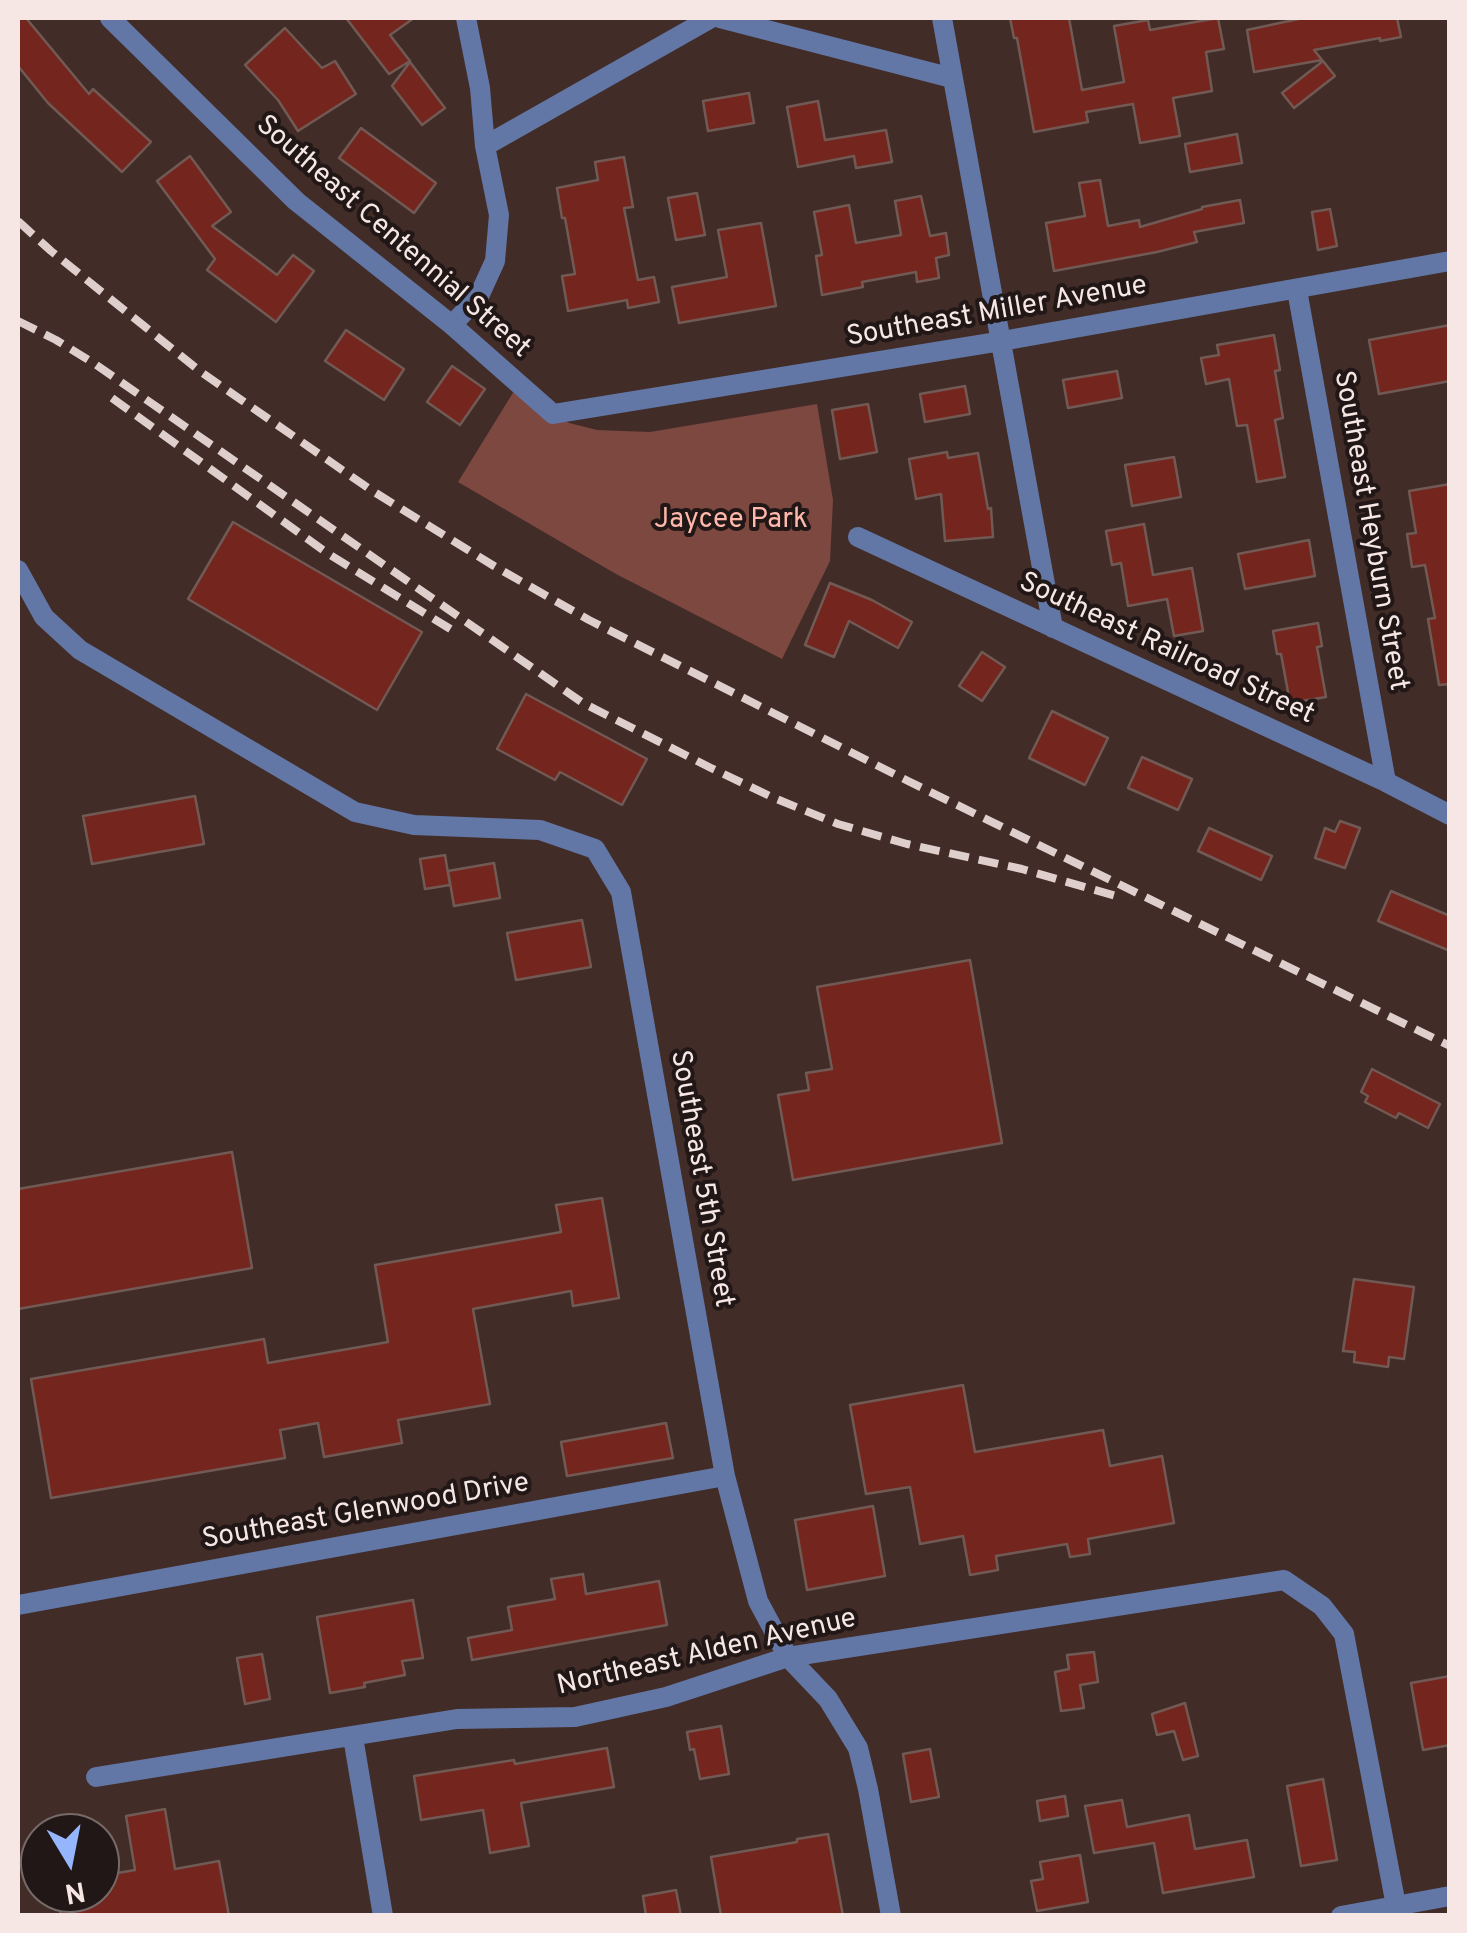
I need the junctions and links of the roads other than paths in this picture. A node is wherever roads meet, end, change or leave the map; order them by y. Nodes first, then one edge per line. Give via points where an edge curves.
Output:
1 (110, 18) edge
2 (466, 18) edge
3 (711, 18) edge
4 (720, 18) edge
5 (942, 18) edge
6 (952, 78) junction
7 (485, 146) junction
8 (1450, 262) edge
9 (1297, 290) junction
10 (452, 325) junction
11 (1002, 341) junction
12 (553, 414) joint
13 (858, 538) dead end
14 (18, 570) edge
15 (1053, 628) junction
16 (1386, 782) junction
17 (1450, 815) edge
18 (725, 1476) junction
19 (18, 1605) edge
20 (788, 1658) junction
21 (353, 1736) junction
22 (96, 1777) dead end
23 (1450, 1896) edge
24 (1398, 1911) edge
25 (383, 1916) edge
26 (891, 1916) edge
27 (1341, 1916) edge

1 - 10 street, Southeast Centennial Street via 296,200
2 - 7 street
3 - 7 street
4 - 6 street
5 - 6 street
6 - 11 street
7 - 10 street via 499,215 495,260 479,296
8 - 9 street, Southeast Miller Avenue
9 - 11 street, Southeast Miller Avenue
9 - 16 street, Southeast Heyburn Street
10 - 12 street, Southeast Centennial Street
11 - 12 street, Southeast Miller Avenue
11 - 15 street
13 - 15 street, Southeast Railroad Street
14 - 18 street, Southeast 5th Street via 44,617 80,650 355,812 414,825 540,830 595,849 621,892
15 - 16 street, Southeast Railroad Street
16 - 17 street, Southeast Railroad Street
18 - 19 street, Southeast Glenwood Drive
18 - 20 street, Southeast 5th Street via 758,1601
20 - 21 street, Northeast Alden Avenue via 666,1697 575,1717 457,1719
20 - 24 street, Northeast Alden Avenue via 1284,1580 1322,1606 1344,1634
20 - 26 street, Southeast 5th Street via 828,1699 858,1748
21 - 22 street, Northeast Alden Avenue
21 - 25 street
23 - 24 street
24 - 27 street

